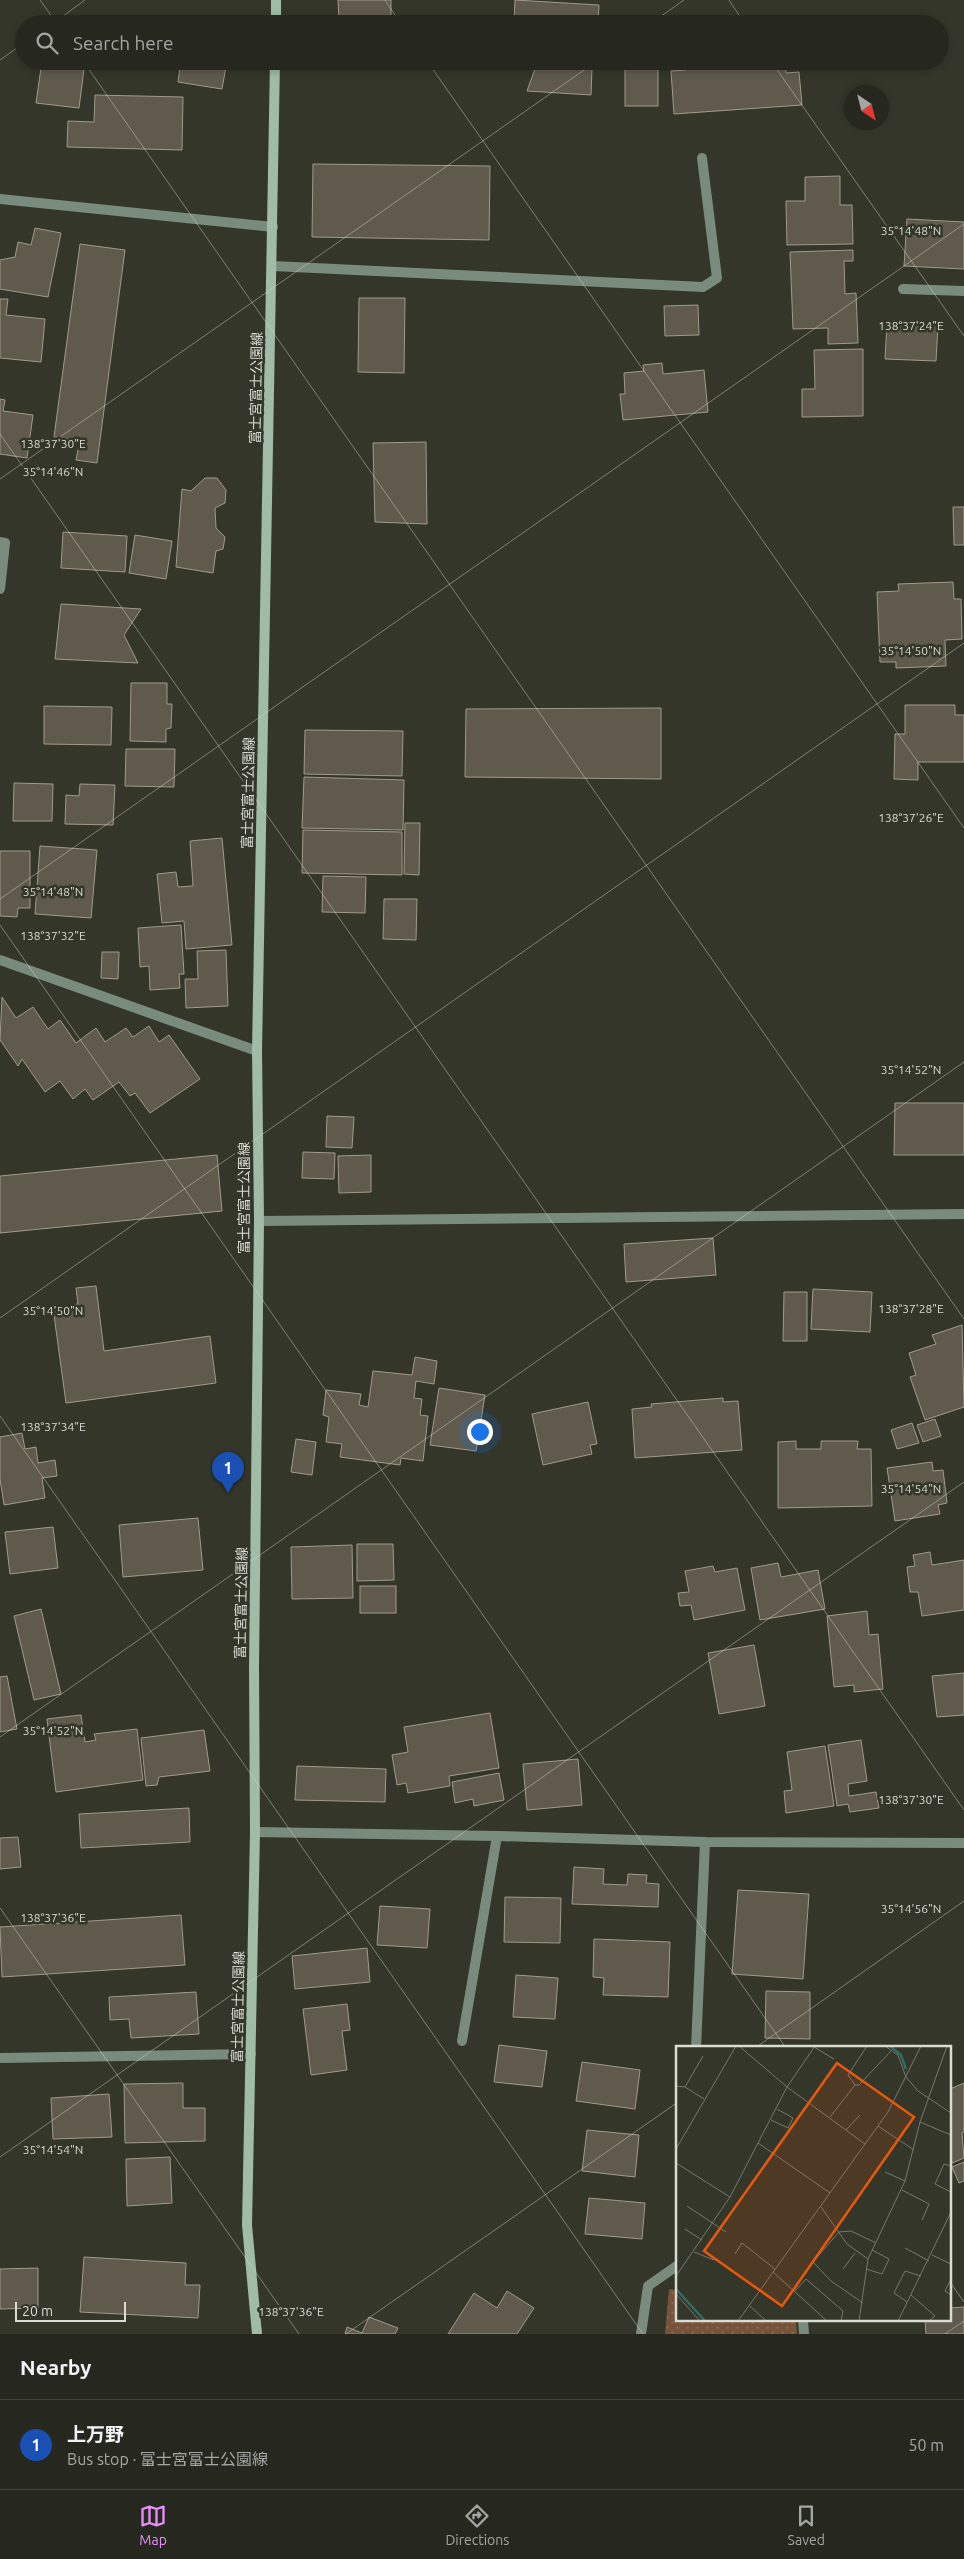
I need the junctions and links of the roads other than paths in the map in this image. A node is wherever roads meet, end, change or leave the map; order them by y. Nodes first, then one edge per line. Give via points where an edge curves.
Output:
1 (276, 0) edge
2 (276, 15) edge
3 (275, 70) edge
4 (702, 158) dead end
5 (0, 200) edge
6 (273, 227) junction
7 (272, 266) junction
8 (903, 288) dead end
9 (964, 291) edge
10 (0, 542) edge
11 (0, 589) edge
12 (0, 960) edge
13 (257, 1050) junction
14 (964, 1214) edge
15 (259, 1220) junction
16 (255, 1832) junction
17 (497, 1836) junction
18 (705, 1842) junction
19 (964, 1843) edge
20 (462, 2041) dead end
21 (696, 2046) edge
22 (251, 2054) junction
23 (0, 2058) edge
24 (676, 2266) edge
25 (257, 2334) edge
26 (640, 2334) edge

1 - 2 main road
3 - 6 main road, 富士宮富士公園線
4 - 7 street via 717,278 703,288
5 - 6 street
6 - 7 main road, 富士宮富士公園線
7 - 13 main road, 富士宮富士公園線
8 - 9 street
10 - 11 street via 5,543
12 - 13 street
13 - 15 main road, 富士宮富士公園線
14 - 15 street
15 - 16 main road, 富士宮富士公園線
16 - 17 street
16 - 22 main road, 富士宮富士公園線
17 - 18 street
17 - 20 street
18 - 19 street
18 - 21 street
22 - 23 street
22 - 25 main road, 富士宮富士公園線 via 247,2225
24 - 26 street via 648,2286

